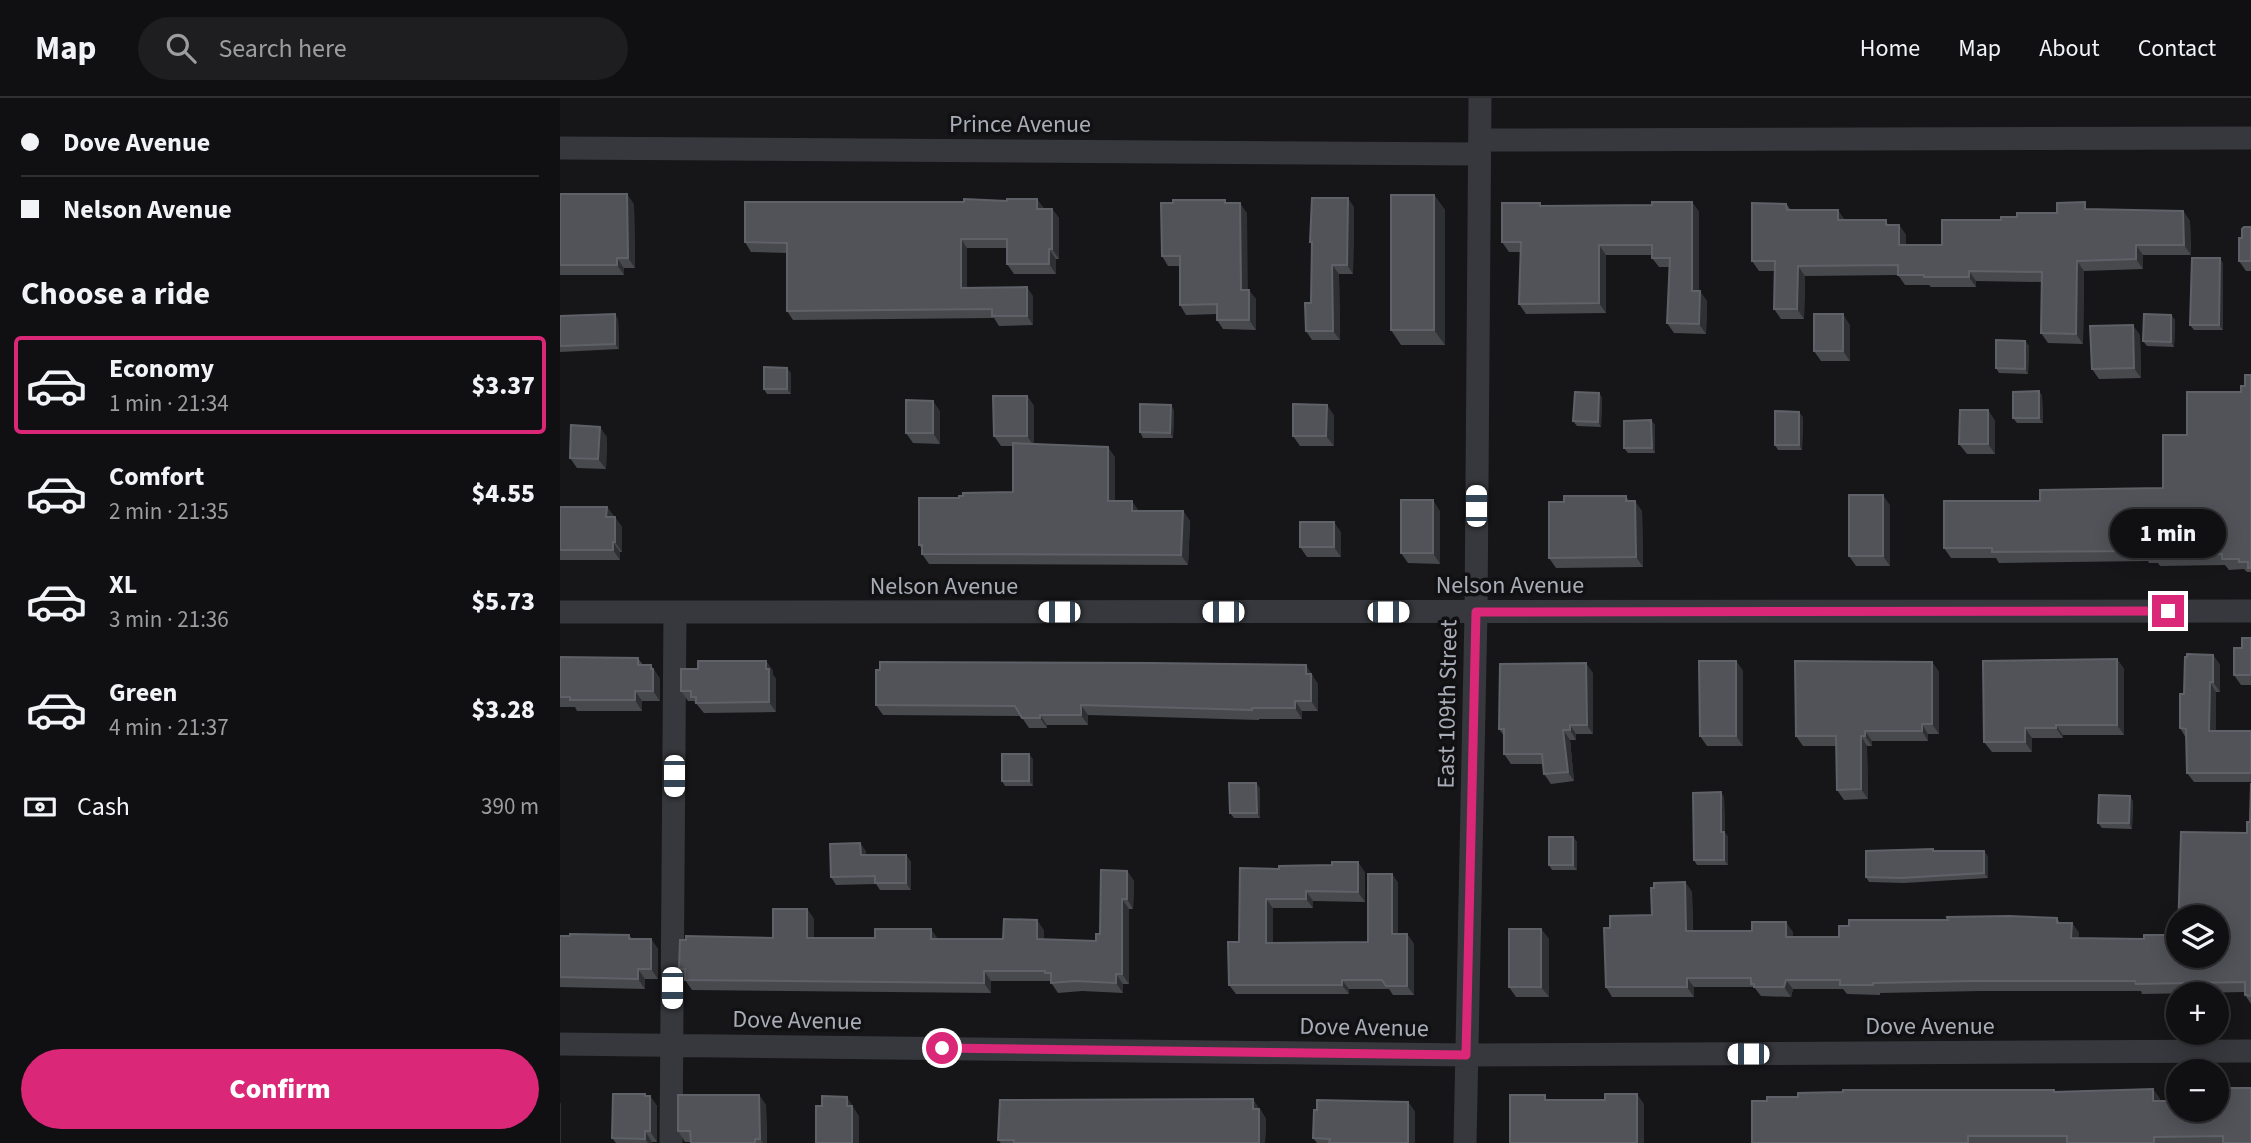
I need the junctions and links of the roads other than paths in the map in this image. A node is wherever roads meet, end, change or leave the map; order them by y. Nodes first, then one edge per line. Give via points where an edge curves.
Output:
1 (1480, 98) edge
2 (2251, 138) edge
3 (1480, 147) junction
4 (560, 148) edge
5 (2251, 611) edge
6 (560, 612) edge
7 (675, 612) junction
8 (1476, 612) junction
9 (560, 1044) edge
10 (672, 1044) junction
11 (2251, 1051) edge
12 (1466, 1055) junction
13 (671, 1143) edge
14 (1465, 1143) edge

1 - 3 street, East 109th Street
2 - 3 street, Prince Avenue
3 - 4 street, Prince Avenue
3 - 8 street, East 109th Street
5 - 8 street, Nelson Avenue
6 - 7 street, Nelson Avenue
7 - 8 street, Nelson Avenue
7 - 10 street
8 - 12 street, East 109th Street
9 - 10 street, Dove Avenue
10 - 12 street, Dove Avenue
10 - 13 street
11 - 12 street, Dove Avenue
12 - 14 street, East 109th Street

